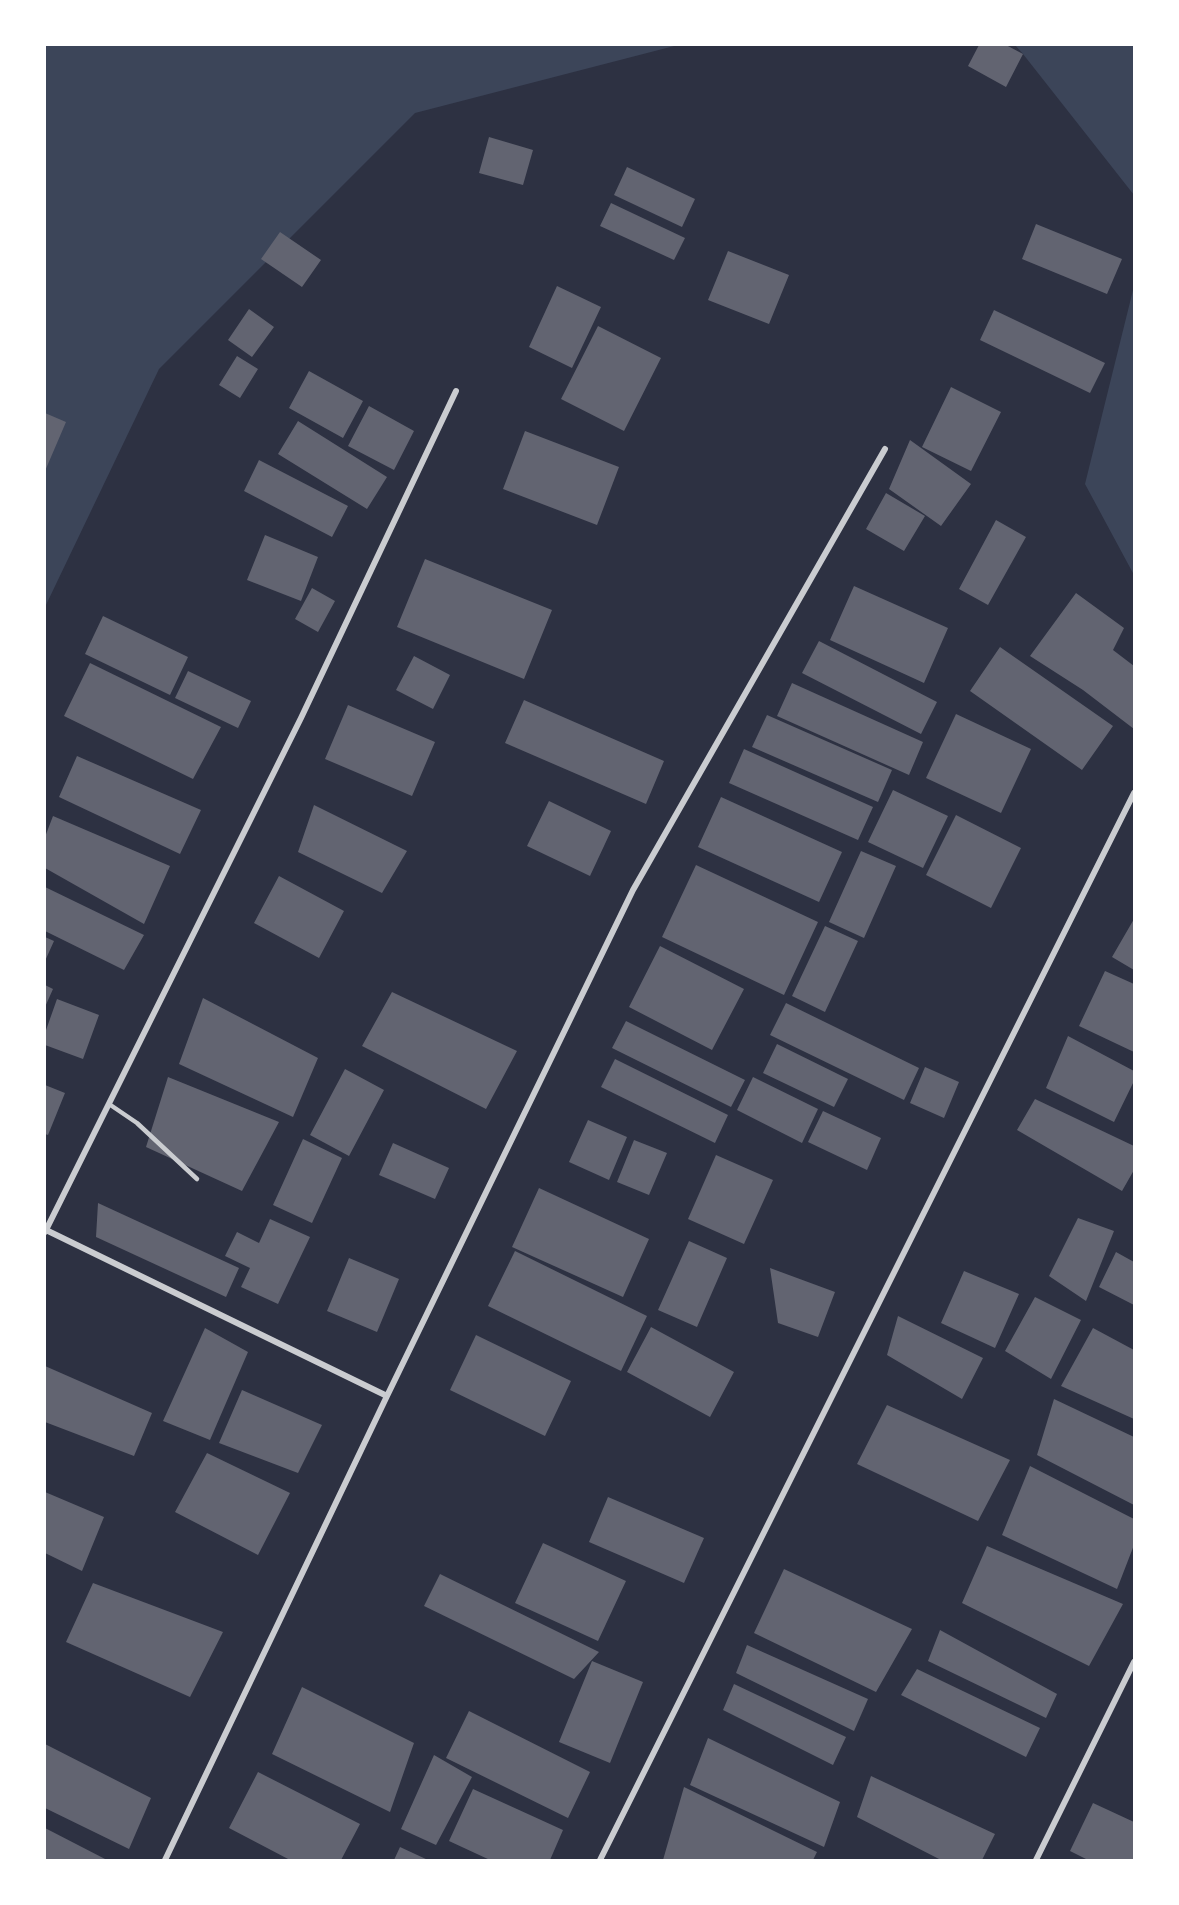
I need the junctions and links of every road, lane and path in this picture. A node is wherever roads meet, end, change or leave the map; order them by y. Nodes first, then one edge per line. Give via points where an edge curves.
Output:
1 (456, 391) dead end
2 (885, 449) dead end
3 (1134, 793) edge
4 (109, 1104) junction
5 (197, 1179) dead end
6 (45, 1231) edge
7 (387, 1396) junction
8 (1134, 1662) edge
9 (165, 1860) edge
10 (600, 1860) edge
11 (1036, 1860) edge

1 - 4 street via 301,718
2 - 7 street via 633,890
3 - 10 street
4 - 5 lane via 137,1123
4 - 6 street
6 - 7 street
7 - 9 street
8 - 11 street

